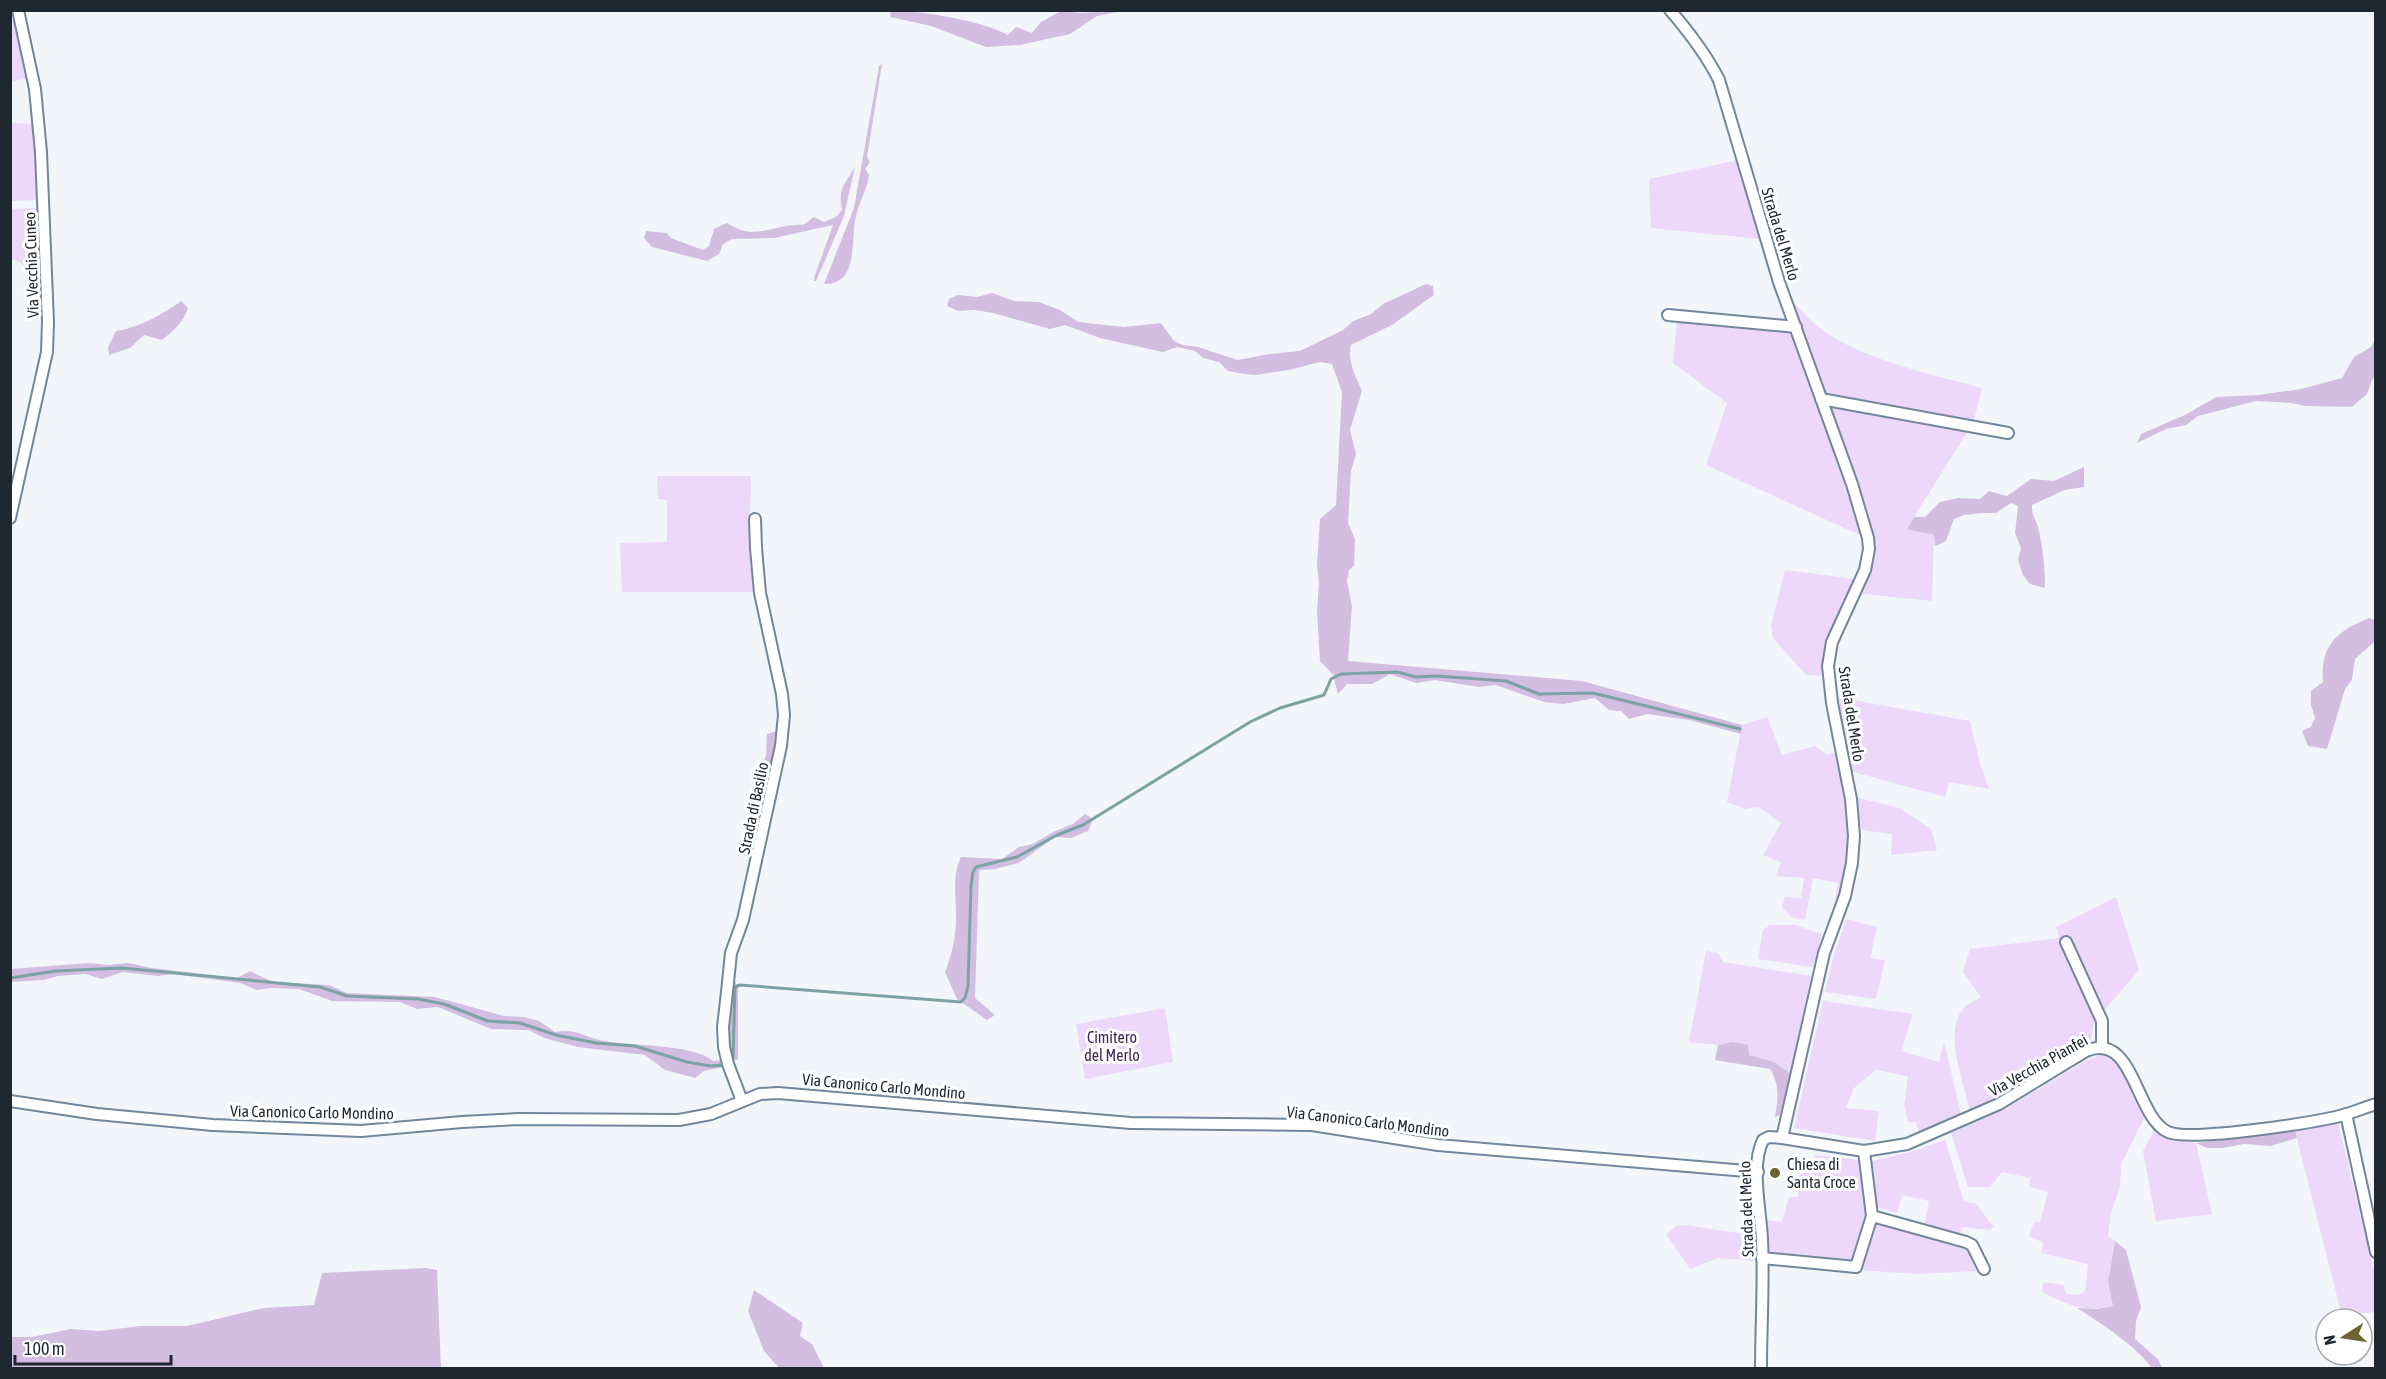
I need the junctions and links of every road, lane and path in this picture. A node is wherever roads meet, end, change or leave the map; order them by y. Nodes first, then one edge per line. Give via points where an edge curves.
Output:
1 (18, 10) edge
2 (1670, 10) edge
3 (1668, 315) dead end
4 (1796, 327) junction
5 (1821, 399) junction
6 (2008, 433) dead end
7 (10, 518) edge
8 (755, 519) dead end
9 (2066, 942) dead end
10 (2102, 1047) junction
11 (10, 1101) edge
12 (742, 1101) junction
13 (2376, 1104) edge
14 (2346, 1114) junction
15 (1782, 1138) junction
16 (1864, 1151) junction
17 (1758, 1172) junction
18 (1872, 1216) junction
19 (2376, 1252) edge
20 (1762, 1257) junction
21 (1984, 1269) dead end
22 (1761, 1368) edge

1 - 7 street, Via Vecchia Cuneo via 35,89 48,322 47,352
2 - 4 street, Strada del Merlo via 1719,80
3 - 4 street
4 - 5 street, Strada del Merlo
5 - 6 street
5 - 15 street, Strada del Merlo via 1852,484 1869,549 1865,570 1832,642 1828,666 1854,836 1845,896 1824,953
8 - 12 street, Strada di Basilio via 760,593 784,715 782,746 745,910 731,953 724,1047
9 - 10 street via 2102,1021
10 - 14 street, Via Vecchia Pianfei via 2121,1059 2153,1119 2162,1129 2175,1134 2204,1135
10 - 16 street, Via Vecchia Pianfei via 2086,1051 2011,1098 1960,1122 1914,1142
11 - 12 street, Via Canonico Carlo Mondino via 202,1124 361,1131 518,1119 679,1120 711,1114
12 - 17 street, Via Canonico Carlo Mondino via 778,1093 1131,1123 1312,1125 1438,1145
13 - 14 street, Via Vecchia Pianfei
14 - 19 street
15 - 16 street, Via Vecchia Pianfei
15 - 17 street, Strada del Merlo via 1763,1140
16 - 18 street
17 - 20 street, Strada del Merlo
18 - 20 street via 1856,1267
18 - 21 street via 1971,1245
20 - 22 street, Strada del Merlo

